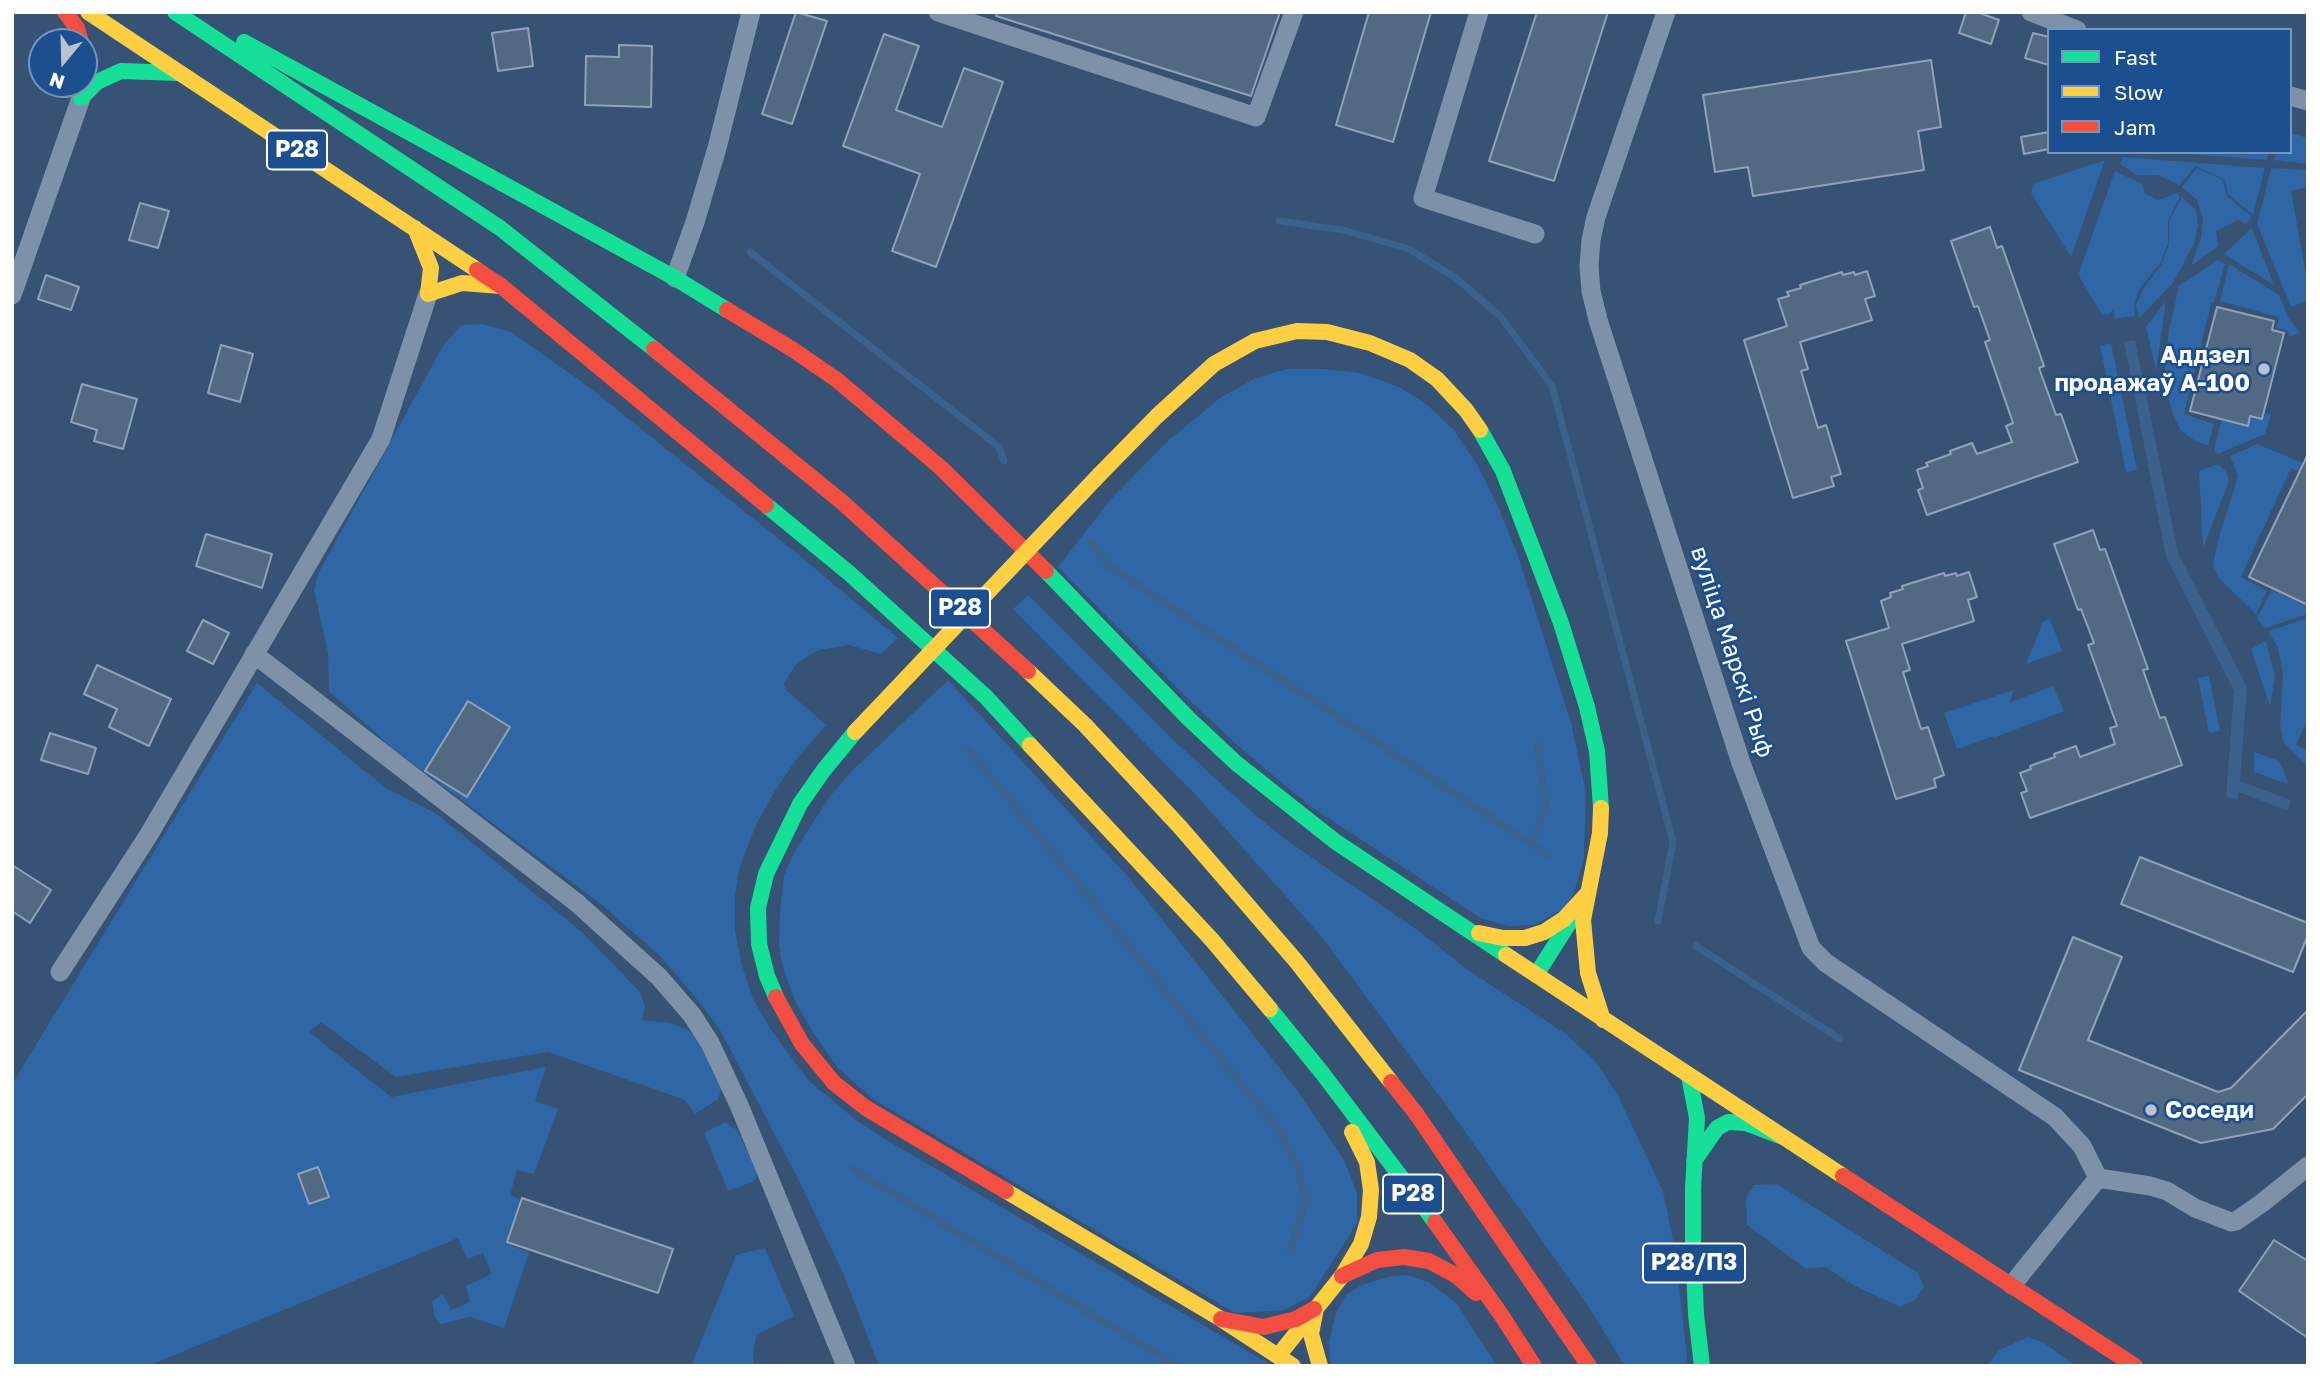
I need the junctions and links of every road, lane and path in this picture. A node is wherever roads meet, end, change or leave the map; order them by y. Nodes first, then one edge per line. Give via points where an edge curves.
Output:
1 (65, 12) edge
2 (88, 12) edge
3 (175, 12) edge
4 (191, 12) edge
5 (751, 12) edge
6 (938, 12) edge
7 (1294, 12) edge
8 (1479, 12) edge
9 (1666, 12) edge
10 (2031, 12) edge
11 (76, 28) edge
12 (2072, 28) edge
13 (178, 72) junction
14 (98, 82) edge
15 (80, 98) edge
16 (415, 228) junction
17 (1535, 234) dead end
18 (675, 278) junction
19 (501, 286) junction
20 (428, 294) junction
21 (12, 295) edge
22 (254, 654) junction
23 (1587, 894) junction
24 (1469, 930) junction
25 (60, 972) dead end
26 (1536, 975) junction
27 (1603, 1020) junction
28 (1323, 1074) junction
29 (1689, 1076) junction
30 (1780, 1136) junction
31 (1694, 1160) junction
32 (2308, 1166) edge
33 (2098, 1178) junction
34 (1342, 1276) junction
35 (2012, 1285) junction
36 (1316, 1308) junction
37 (1502, 1316) junction
38 (1221, 1319) junction
39 (1279, 1356) junction
40 (846, 1366) edge
41 (1293, 1366) edge
42 (1320, 1366) edge
43 (1534, 1366) edge
44 (1588, 1366) edge
45 (1702, 1366) edge
46 (2135, 1366) edge

1 - 11 main road
2 - 13 main road, Р28
3 - 44 main road, Р28 via 500,228 659,352 842,502 1085,725 1297,961 1415,1112
4 - 18 main road
5 - 18 street via 717,148
6 - 7 street via 1256,117
8 - 17 street via 1423,198
9 - 33 street, вуліца Марскі Рыф via 1596,217 1589,266 1591,291 1741,763 1811,948 1826,963 2055,1117 2082,1146
10 - 12 street
13 - 14 main road via 121,71
13 - 16 main road, Р28
15 - 21 street
16 - 19 main road, Р28
16 - 20 main road via 431,268
18 - 24 main road via 792,349 879,413 940,467 1236,763 1336,842
19 - 20 main road via 462,283
19 - 28 main road, Р28 via 849,573 986,697 1212,940
20 - 22 street via 381,439
22 - 25 street via 148,836
22 - 40 street via 577,903 659,977 692,1015 739,1105
23 - 24 main road via 1564,919 1525,938
23 - 26 main road
23 - 27 main road via 1583,920 1588,973
23 - 38 main road, bridge via 1600,832 1597,751 1561,623 1503,471 1488,440 1437,379 1410,360 1327,332 1297,331 1255,341 1214,364 1100,474 855,732 800,804 766,874 758,908 759,944 780,1009 834,1083 866,1108
24 - 26 main road
26 - 27 main road
27 - 29 main road
28 - 34 main road via 1367,1162 1371,1190 1361,1244
28 - 37 main road, Р28
29 - 30 main road
29 - 31 main road, Р28/П3 via 1698,1118
30 - 31 main road via 1746,1122 1728,1122 1717,1128
30 - 35 main road
31 - 45 main road, Р28/П3 via 1693,1248
32 - 33 street via 2231,1222 2150,1185
33 - 35 street
34 - 36 main road
34 - 37 main road via 1377,1260 1404,1257 1429,1261 1457,1276
35 - 46 main road
36 - 38 main road via 1264,1327
36 - 39 main road
36 - 42 main road via 1311,1334
37 - 43 main road, Р28
38 - 39 main road
39 - 41 main road

